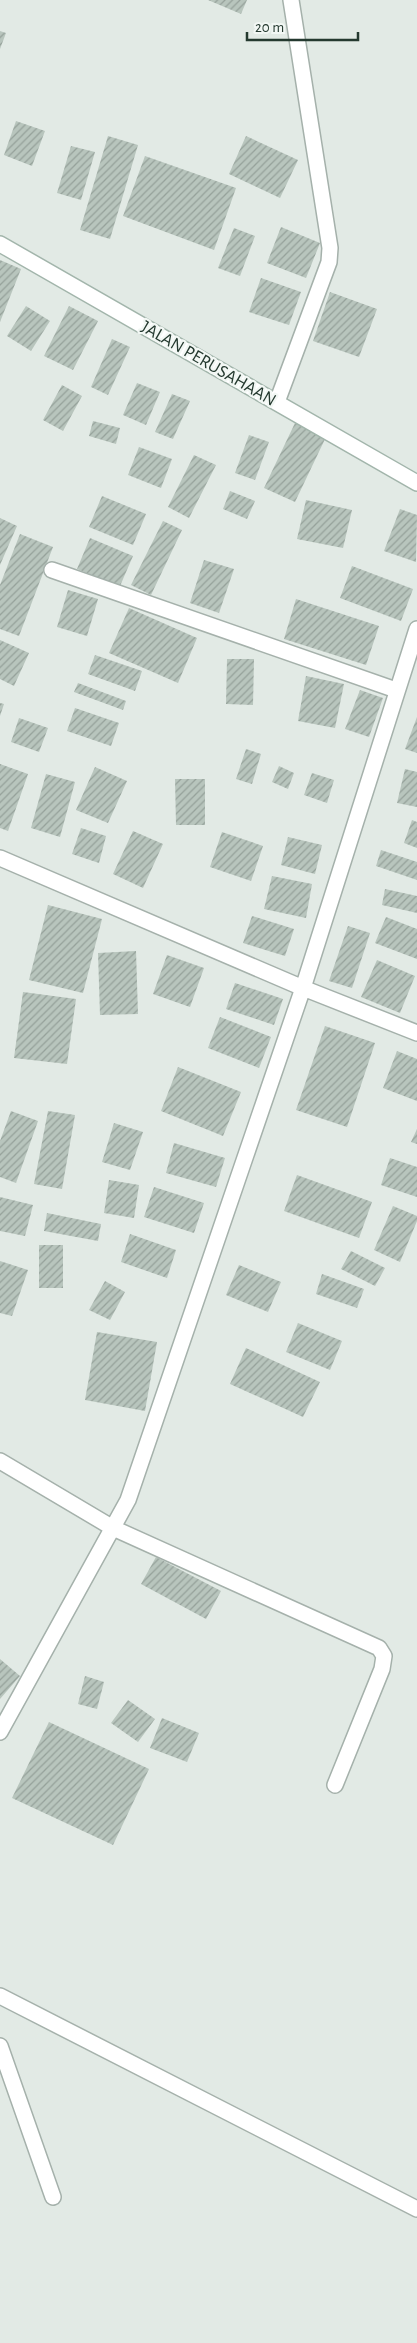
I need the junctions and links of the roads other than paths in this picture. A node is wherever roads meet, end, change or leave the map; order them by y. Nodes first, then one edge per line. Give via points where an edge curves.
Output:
1 (291, 0) edge
2 (0, 244) edge
3 (277, 402) junction
4 (417, 483) edge
5 (52, 570) dead end
6 (417, 629) edge
7 (396, 690) junction
8 (0, 858) edge
9 (302, 988) junction
10 (417, 1033) edge
11 (0, 1461) edge
12 (113, 1528) junction
13 (0, 1732) edge
14 (335, 1785) dead end
15 (0, 1996) edge
16 (0, 2046) edge
17 (53, 2197) dead end
18 (417, 2209) edge

1 - 3 street via 330,248 329,262
2 - 3 street, JALAN PERUSAHAAN
3 - 4 street, JALAN PERUSAHAAN
5 - 7 street
6 - 7 street
7 - 9 street
8 - 9 street
9 - 10 street
9 - 12 street via 128,1500
11 - 12 street
12 - 13 street
12 - 14 street via 378,1648 384,1656 382,1669
15 - 18 street
16 - 17 street

